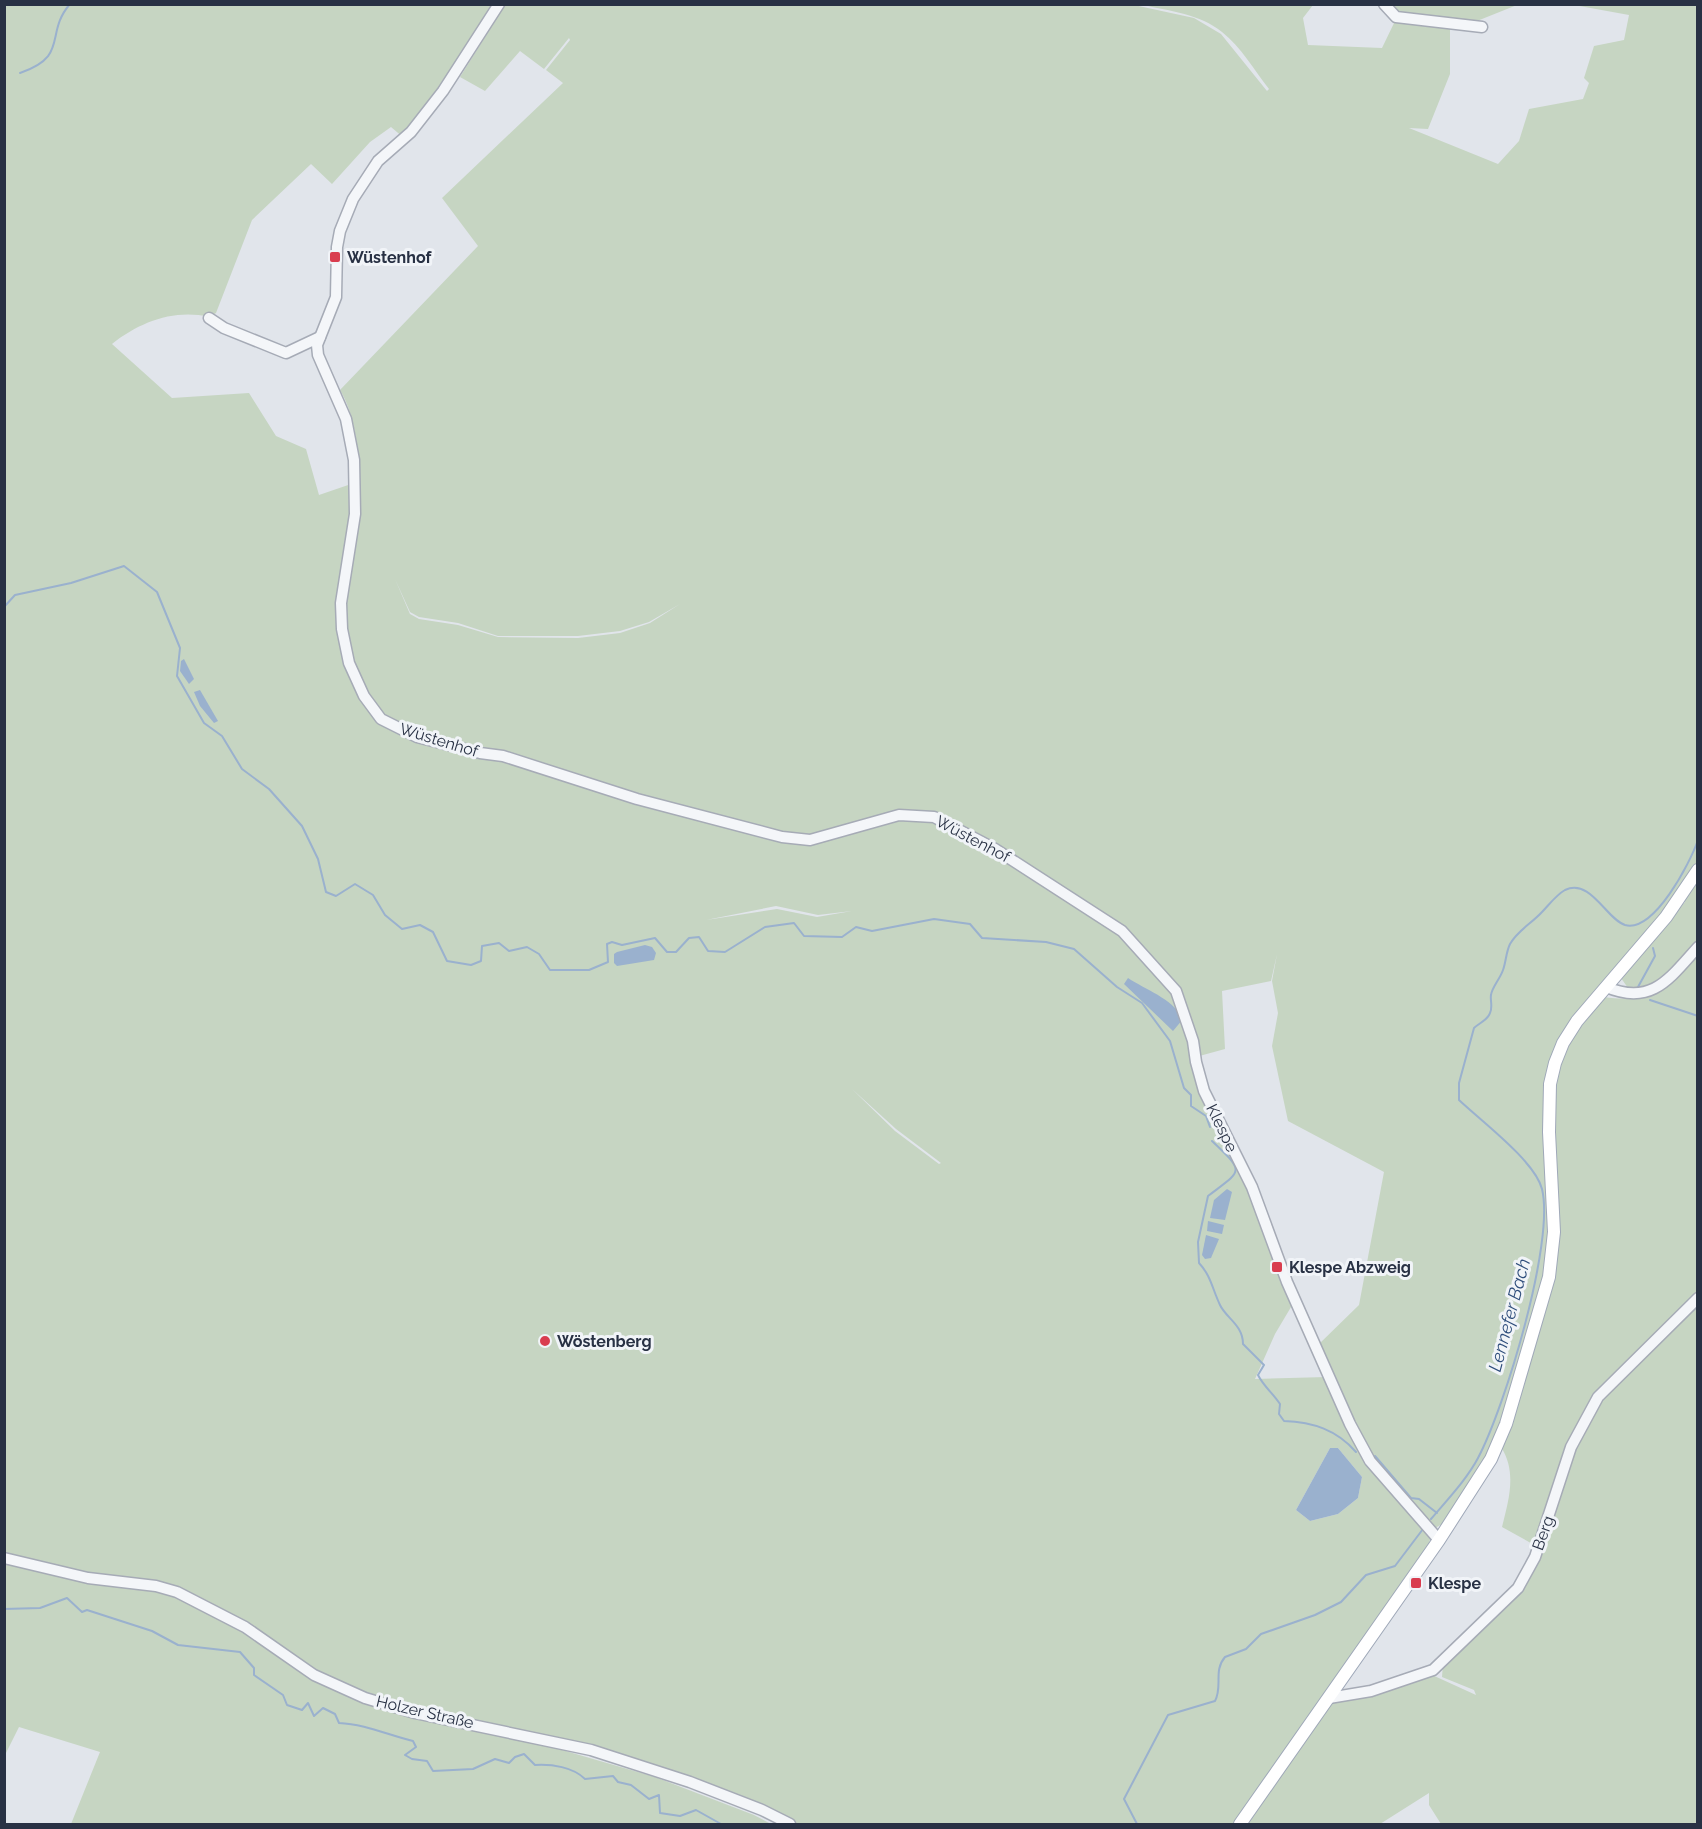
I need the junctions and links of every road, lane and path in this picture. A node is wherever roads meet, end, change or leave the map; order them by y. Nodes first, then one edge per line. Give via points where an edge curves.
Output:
1 (499, 4) edge
2 (1384, 4) edge
3 (1482, 27) dead end
4 (209, 318) dead end
5 (320, 338) junction
6 (1698, 870) edge
7 (1698, 947) edge
8 (1606, 987) junction
9 (1176, 991) joint
10 (1698, 1298) edge
11 (1439, 1540) junction
12 (4, 1558) edge
13 (1329, 1698) junction
14 (790, 1824) edge
15 (1240, 1824) edge

1 - 5 street, Wüstenhof via 443,91 411,132 378,160 353,200 337,247 336,297
2 - 3 street via 1396,17
4 - 5 street via 286,353
5 - 9 street, Wüstenhof via 318,355 346,419 354,460 355,514 341,603 342,629 349,663 364,696 381,718 417,736 526,762 637,799 782,837 810,840 899,815 934,817 995,849 1105,917 1143,951
6 - 8 main road via 1666,917
7 - 8 street via 1654,989 1625,995
8 - 11 main road via 1563,1043 1550,1084 1554,1232 1549,1277 1531,1345 1491,1459
9 - 11 street, Klespe via 1204,1091 1252,1187 1287,1282 1350,1424 1370,1461
10 - 13 street, Berg via 1598,1397 1571,1447 1535,1557 1518,1588 1433,1670 1371,1691
11 - 13 main road
12 - 14 street, Holzer Straße via 88,1578 177,1592 245,1628 314,1675 365,1698 415,1713 591,1750 690,1782
13 - 15 main road

